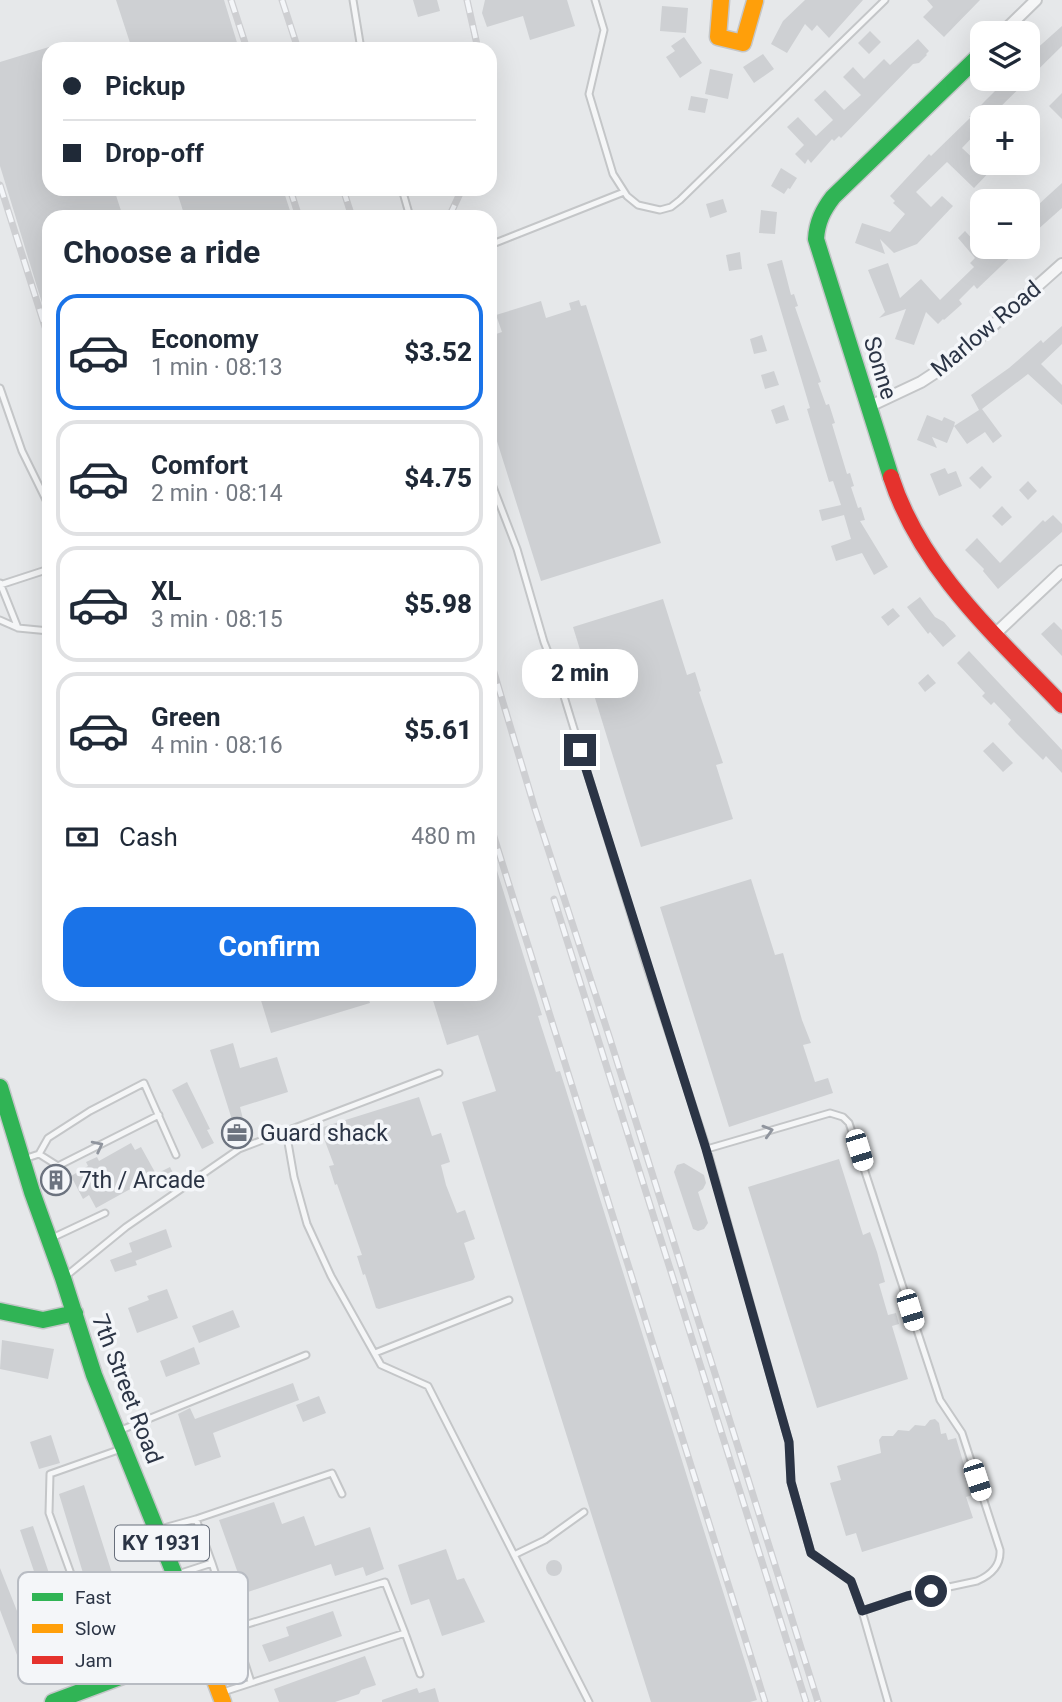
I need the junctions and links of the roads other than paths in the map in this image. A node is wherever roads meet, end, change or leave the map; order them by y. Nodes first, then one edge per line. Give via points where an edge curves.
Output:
1 (354, 0) edge
2 (595, 0) edge
3 (721, 0) edge
4 (753, 0) edge
5 (885, 0) edge
6 (1036, 0) edge
7 (1014, 21) edge
8 (360, 42) edge
9 (970, 65) edge
10 (624, 192) junction
11 (497, 242) edge
12 (1062, 264) edge
13 (0, 388) edge
14 (868, 407) junction
15 (42, 492) edge
16 (497, 498) edge
17 (42, 571) edge
18 (1062, 571) edge
19 (0, 584) edge
20 (0, 620) edge
21 (18, 628) junction
22 (42, 630) edge
23 (995, 634) junction
24 (1062, 705) edge
25 (439, 1073) dead end
26 (0, 1087) edge
27 (159, 1115) junction
28 (286, 1131) junction
29 (706, 1149) junction
30 (176, 1155) dead end
31 (31, 1156) junction
32 (105, 1213) dead end
33 (49, 1240) junction
34 (63, 1278) junction
35 (509, 1300) dead end
36 (0, 1311) edge
37 (75, 1313) junction
38 (375, 1353) junction
39 (306, 1355) dead end
40 (118, 1432) junction
41 (124, 1448) junction
42 (342, 1494) dead end
43 (584, 1512) dead end
44 (196, 1519) junction
45 (157, 1530) junction
46 (514, 1555) junction
47 (212, 1563) junction
48 (70, 1572) edge
49 (174, 1572) edge
50 (184, 1572) edge
51 (215, 1572) edge
52 (862, 1611) junction
53 (248, 1625) edge
54 (405, 1633) junction
55 (248, 1672) edge
56 (420, 1674) dead end
57 (251, 1682) junction
58 (104, 1684) edge
59 (247, 1684) edge
60 (248, 1684) edge
61 (222, 1698) edge
62 (53, 1702) edge
63 (589, 1702) edge
64 (888, 1702) edge

1 - 8 lane
2 - 10 lane via 604,30 589,94 613,174
3 - 4 street via 718,37 743,43
5 - 10 lane via 671,207 660,210 638,205
6 - 7 street
9 - 14 street, Sonne via 820,214 817,246
10 - 11 lane
12 - 14 street, Marlow Road via 953,362 921,383
13 - 15 lane
14 - 23 street, Sonne via 910,527 950,585
16 - 29 lane
17 - 19 lane
18 - 23 street
19 - 21 lane
20 - 21 lane
21 - 22 lane
23 - 24 street, Sonne
25 - 28 lane
26 - 31 street, 7th Street Road / KY 1931
27 - 30 lane
31 -> 27 lane via 58,1166
27 - 31 lane via 144,1083 48,1138
28 - 34 lane via 239,1149 126,1227
28 - 38 lane via 307,1224
29 - 52 lane via 789,1442 791,1482 811,1553 851,1581
29 -> 52 lane via 831,1113 843,1117 853,1130 940,1400 962,1433 1000,1550 993,1572 977,1581
31 - 33 street, 7th Street Road / KY 1931 via 32,1192
32 - 33 lane
33 - 34 street, 7th Street Road / KY 1931
34 - 37 street, 7th Street Road / KY 1931
35 - 38 lane
36 - 37 street via 43,1320
37 - 40 street, 7th Street Road / KY 1931
38 - 46 lane via 382,1365 428,1386
39 - 40 lane
40 - 41 street, 7th Street Road / KY 1931
41 - 45 street, 7th Street Road / KY 1931
41 - 48 lane via 50,1474 49,1513
42 - 44 lane via 332,1473
43 - 46 lane
44 - 45 lane
44 - 47 lane
45 - 49 street, 7th Street Road / KY 1931
46 - 63 lane
47 - 50 lane
47 - 51 lane
52 - 64 lane
53 - 54 lane via 384,1582
54 - 56 lane
54 - 57 lane
55 - 57 lane
57 - 60 lane
58 - 62 street
59 - 61 lane

